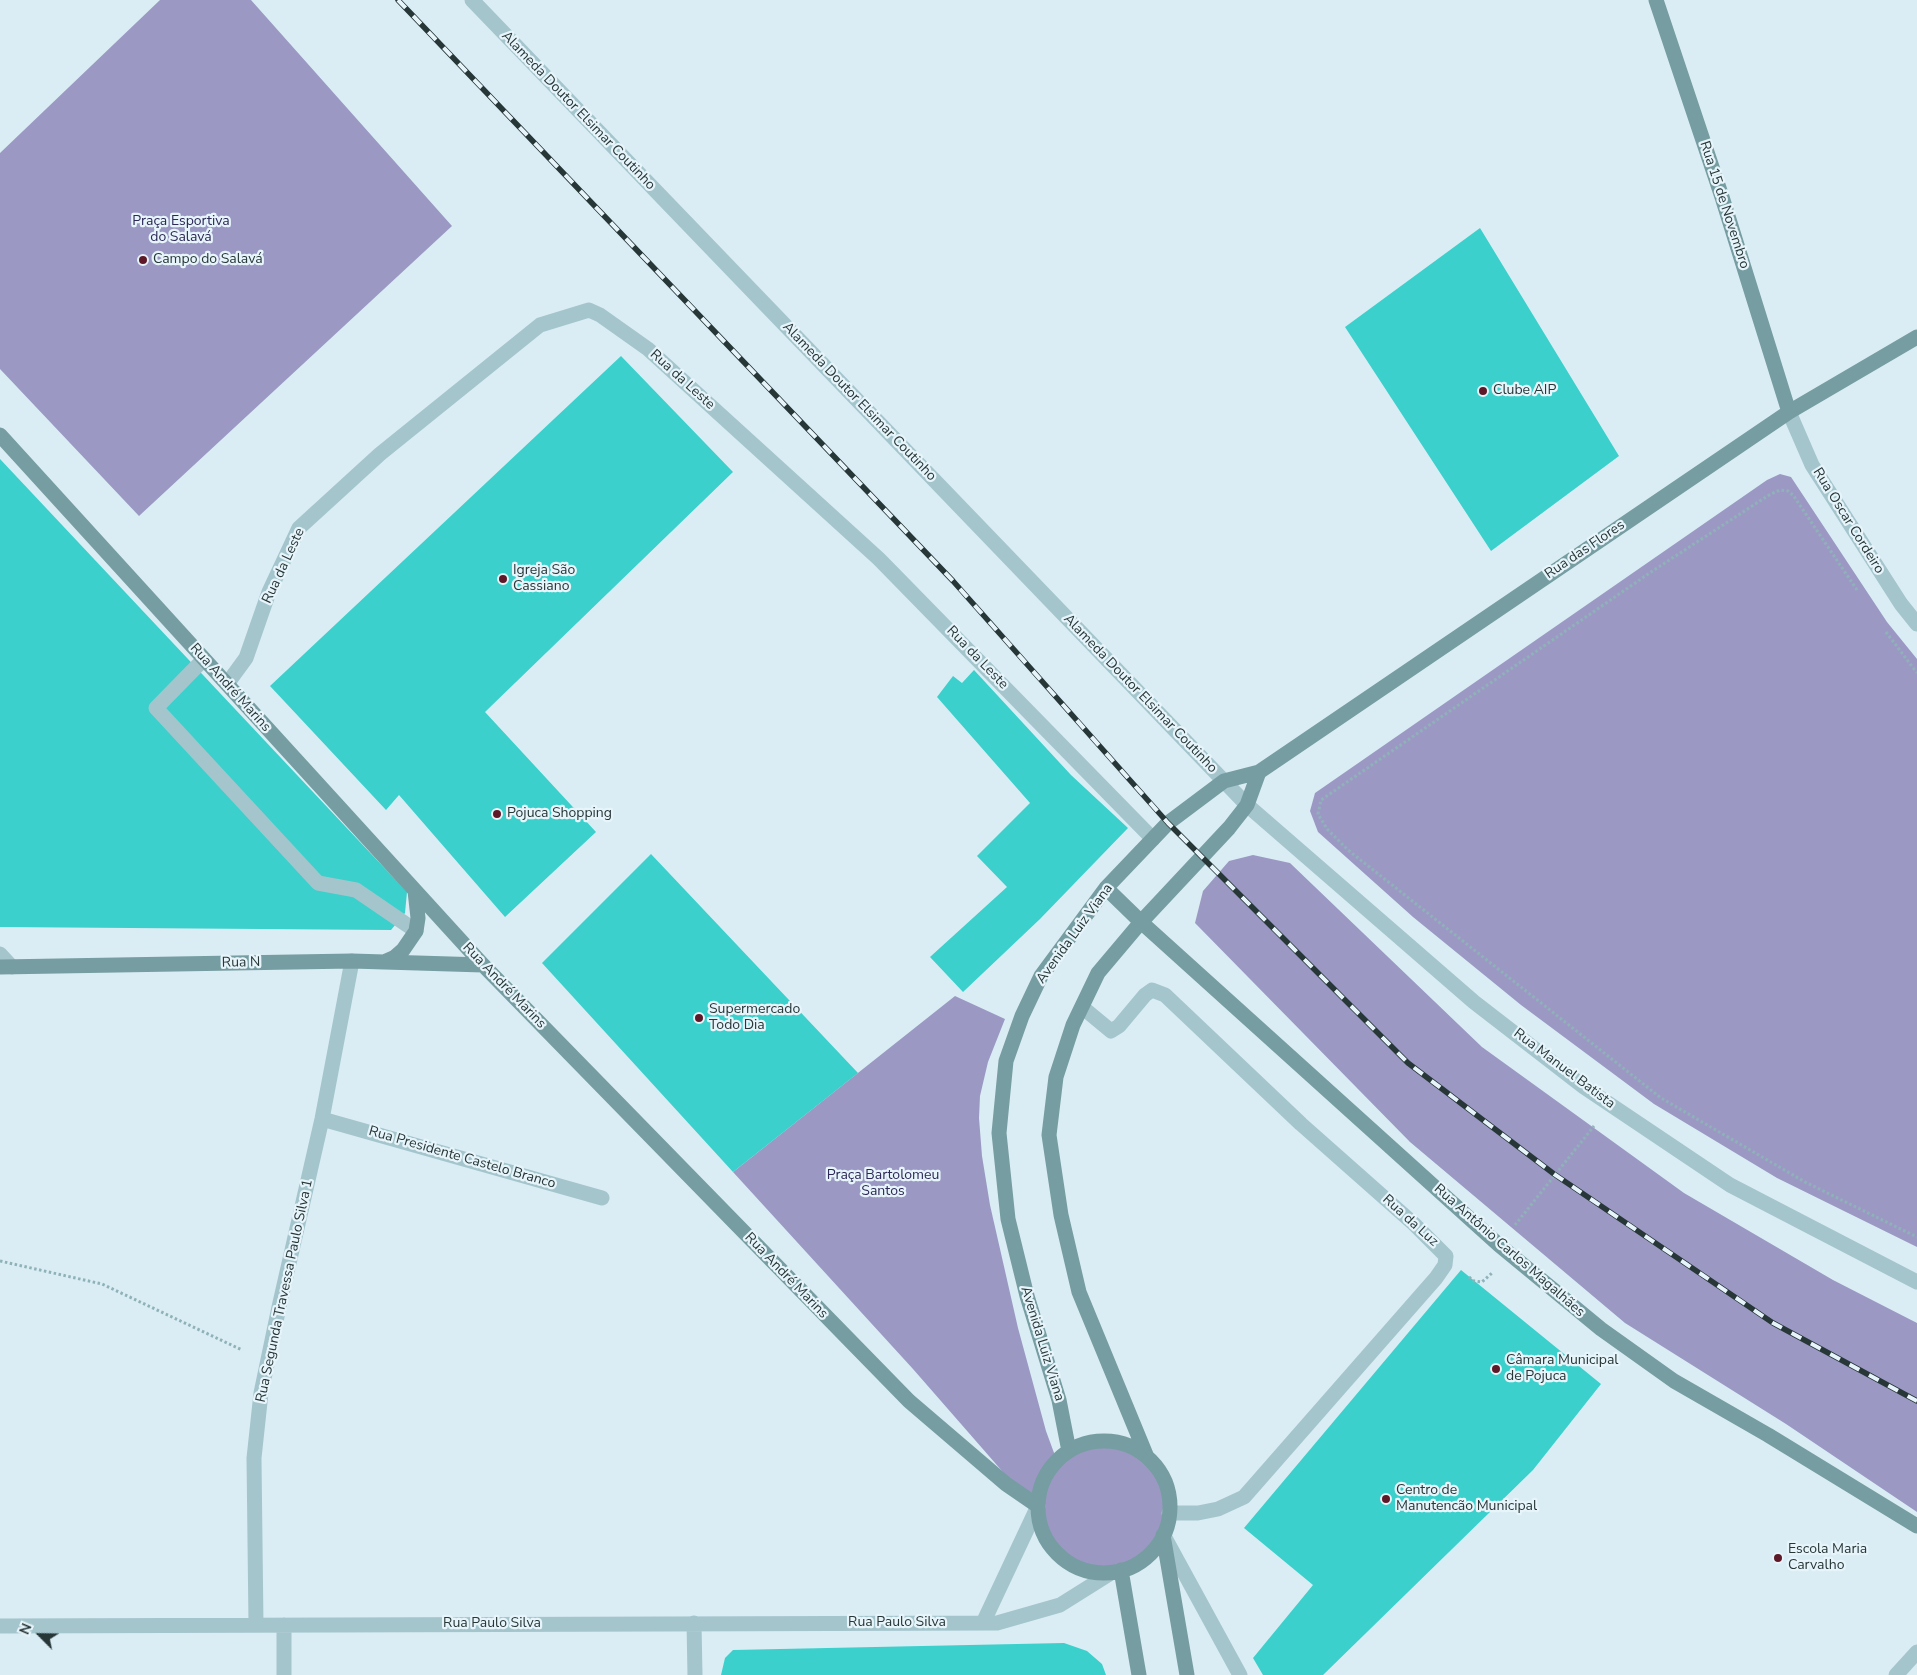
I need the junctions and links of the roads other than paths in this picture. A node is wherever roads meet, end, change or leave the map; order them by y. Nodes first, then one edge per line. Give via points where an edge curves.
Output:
1 (472, 0) edge
2 (1656, 0) edge
3 (1917, 337) edge
4 (1789, 412) junction
5 (0, 435) edge
6 (1917, 624) edge
7 (204, 659) junction
8 (227, 684) junction
9 (1259, 772) junction
10 (1224, 781) junction
11 (1247, 805) junction
12 (1153, 839) junction
13 (1106, 888) junction
14 (415, 891) junction
15 (1141, 922) junction
16 (416, 931) junction
17 (0, 954) edge
18 (352, 961) junction
19 (384, 961) junction
20 (483, 965) junction
21 (6, 967) edge
22 (1082, 1007) junction
23 (322, 1119) junction
24 (602, 1198) dead end
25 (1917, 1282) edge
26 (1069, 1451) junction
27 (1147, 1457) junction
28 (1038, 1506) junction
29 (1170, 1513) junction
30 (1917, 1526) edge
31 (1163, 1535) junction
32 (1116, 1571) junction
33 (694, 1623) junction
34 (983, 1623) junction
35 (256, 1625) junction
36 (284, 1625) junction
37 (0, 1626) edge
38 (1917, 1652) edge
39 (284, 1675) edge
40 (695, 1675) edge
41 (1139, 1675) edge
42 (1187, 1675) edge
43 (1240, 1675) edge
44 (1896, 1675) edge

1 - 10 street, Alameda Doutor Elsimar Coutinho
2 - 4 street, Rua 15 de Novembro
3 - 4 street, Rua das Flores
4 - 6 street, Rua Oscar Cordeiro via 1812,465
4 - 9 street, Rua das Flores
5 - 7 street, Rua André Marins
7 - 8 street, Rua André Marins
7 - 16 street via 156,708 318,883 356,890
8 - 12 street, Rua da Leste via 246,658 269,592 299,528 380,454 540,325 590,310 648,349 879,559
8 - 14 street, Rua André Marins
9 - 10 street, Rua das Flores
9 - 11 street
10 - 11 street, Alameda Doutor Elsimar Coutinho
10 - 12 street, Avenida Luiz Viana via 1168,823
11 - 15 street
11 - 25 street, Rua Manuel Batista via 1474,1002 1584,1087 1730,1185
12 - 13 street, Avenida Luiz Viana
13 - 15 street, Rua Antônio Carlos Magalhães
13 - 26 street, Avenida Luiz Viana via 1041,976 1022,1016 1006,1061 999,1133 1008,1219 1027,1296 1060,1400
14 - 16 street
14 - 20 street, Rua André Marins
15 - 22 street via 1098,973
15 - 30 street, Rua Antônio Carlos Magalhães via 1504,1249 1601,1329 1674,1381
16 - 19 street via 404,950
17 - 21 street
18 - 19 street, Rua N
18 - 21 street, Rua N
18 - 23 street, Rua Segunda Travessa Paulo Silva 1
19 - 20 street, Rua N
20 - 28 street, Rua André Marins via 909,1402 1006,1484
22 - 27 street via 1056,1077 1049,1134 1059,1206 1079,1292
22 - 29 street, Rua da Luz via 1111,1031 1119,1026 1144,995 1152,990 1165,995 1446,1256 1436,1278 1244,1498 1218,1509
23 - 24 street, Rua Presidente Castelo Branco
23 - 35 street, Rua Segunda Travessa Paulo Silva 1 via 261,1393 254,1458
26 - 27 street via 1088,1442 1109,1441 1130,1446
26 - 28 street via 1053,1465 1042,1484
27 - 29 street via 1160,1473 1168,1492
28 - 32 street via 1041,1528 1052,1548 1068,1562 1089,1571
28 - 34 street
29 - 31 street
31 - 32 street via 1150,1554 1132,1566
31 - 42 street
31 - 43 street
32 - 34 street, Rua Paulo Silva via 1060,1605 996,1623
32 - 41 street
33 - 34 street, Rua Paulo Silva
33 - 36 street, Rua Paulo Silva
33 - 40 street
35 - 36 street, Rua Paulo Silva
35 - 37 street, Rua Paulo Silva
36 - 39 street
38 - 44 street

